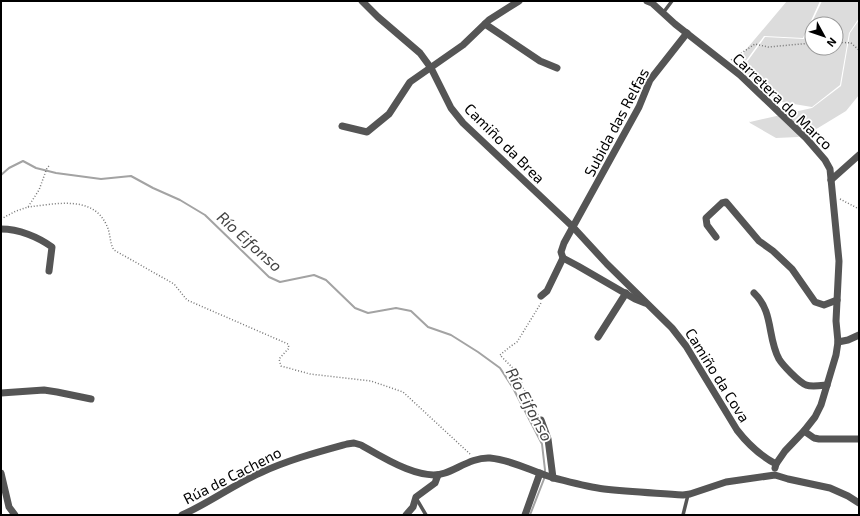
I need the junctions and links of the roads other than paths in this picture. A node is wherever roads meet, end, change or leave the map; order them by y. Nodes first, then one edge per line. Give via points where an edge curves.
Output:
1 (362, 1) edge
2 (519, 1) edge
3 (647, 1) edge
4 (672, 1) edge
5 (663, 13) junction
6 (485, 24) junction
7 (687, 32) junction
8 (431, 68) junction
9 (557, 68) dead end
10 (342, 126) dead end
11 (859, 155) edge
12 (831, 180) junction
13 (573, 227) junction
14 (1, 229) edge
15 (716, 237) dead end
16 (562, 258) junction
17 (49, 271) dead end
18 (626, 293) junction
19 (754, 293) dead end
20 (541, 296) road end
21 (837, 300) junction
22 (648, 304) junction
23 (859, 335) edge
24 (598, 337) dead end
25 (838, 342) junction
26 (827, 385) junction
27 (1, 393) edge
28 (91, 399) dead end
29 (541, 420) road end
30 (804, 431) junction
31 (859, 439) edge
32 (776, 464) junction
33 (1, 473) edge
34 (541, 474) junction
35 (775, 475) junction
36 (438, 476) junction
37 (553, 478) junction
38 (688, 495) junction
39 (416, 497) junction
40 (859, 503) edge
41 (15, 515) edge
42 (182, 515) edge
43 (406, 515) edge
44 (426, 515) edge
45 (525, 515) edge
46 (684, 515) edge

1 - 8 street, Camiño da Brea via 420,53
2 - 6 street
3 - 5 street, Carretera do Marco
4 - 5 lane
5 - 7 street, Carretera do Marco
6 - 8 street via 463,45
6 - 9 street via 540,61
7 - 12 street, Carretera do Marco via 740,75 806,138 826,160
7 - 13 street, Subida das Relfas via 650,80
8 - 10 street via 410,82 389,114 367,132
8 - 13 street, Camiño da Brea via 451,108 463,123
11 - 12 street
12 - 21 street, Carretera do Marco via 839,261
13 - 16 street, Subida das Relfas via 564,243
13 - 22 street, Camiño da Cova
14 - 17 street via 41,239 52,247
15 - 21 street via 707,225 706,218 726,202 759,241 792,269 816,302 824,305
16 - 18 street
16 - 20 street, Subida das Relfas via 547,291
18 - 22 street
18 - 24 street
19 - 26 street via 767,312 773,344 782,363 802,384
21 - 25 street, Carretera do Marco
22 - 32 street, Camiño da Cova via 679,336 741,436
23 - 25 street
25 - 26 street, Carretera do Marco
26 - 30 street, Carretera do Marco via 815,417
27 - 28 street via 44,390
29 - 37 street via 548,438
30 - 31 street via 819,439
30 - 32 street, Carretera do Marco
32 - 35 street
33 - 41 street via 10,507
34 - 36 street via 506,461 488,458 476,460
34 - 37 street
34 - 45 street
35 - 38 street via 726,482
35 - 40 street via 830,488
36 - 39 street via 435,483
36 - 42 street, Rúa de Cacheno via 422,475 361,445 347,444 290,460 259,473
37 - 38 street via 603,489
38 - 46 lane
39 - 43 street via 413,507
39 - 44 lane

